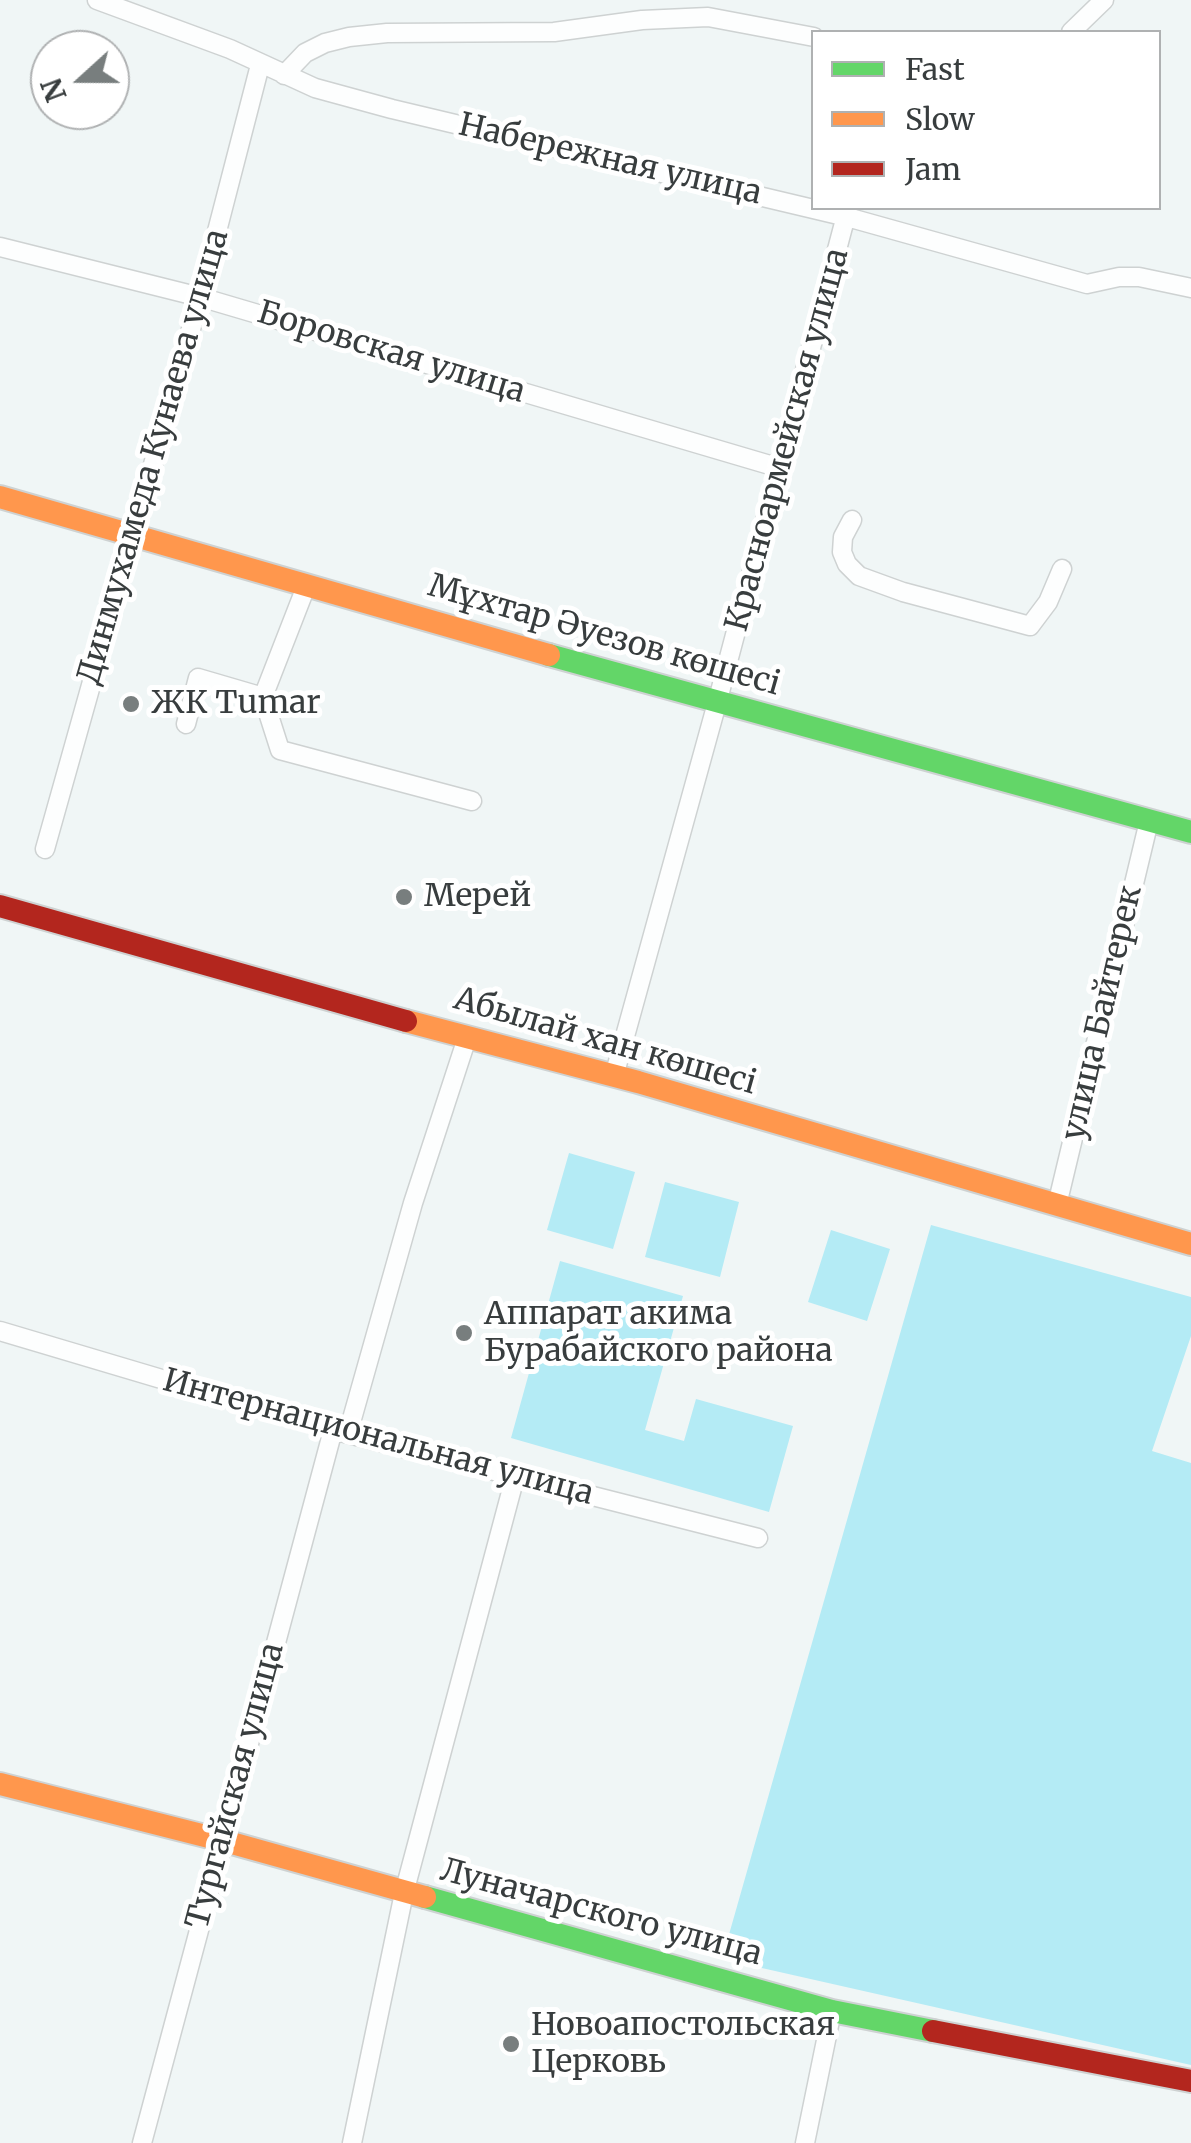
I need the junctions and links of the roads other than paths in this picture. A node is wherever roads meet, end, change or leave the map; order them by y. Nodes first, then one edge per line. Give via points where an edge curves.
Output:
1 (97, 0) edge
2 (1104, 0) edge
3 (1073, 30) edge
4 (811, 37) edge
5 (260, 64) junction
6 (284, 75) junction
7 (811, 204) edge
8 (848, 212) edge
9 (0, 247) edge
10 (1191, 288) edge
11 (200, 296) junction
12 (780, 468) junction
13 (0, 496) edge
14 (852, 520) dead end
15 (132, 532) junction
16 (1062, 569) dead end
17 (308, 584) junction
18 (263, 697) junction
19 (718, 703) junction
20 (186, 724) dead end
21 (472, 801) dead end
22 (1149, 821) junction
23 (1191, 832) edge
24 (45, 849) dead end
25 (0, 906) edge
26 (467, 1038) junction
27 (614, 1076) junction
28 (1057, 1205) junction
29 (1191, 1244) edge
30 (0, 1331) edge
31 (341, 1431) junction
32 (515, 1478) junction
33 (758, 1538) dead end
34 (0, 1784) edge
35 (221, 1840) junction
36 (404, 1893) junction
37 (832, 2010) junction
38 (1191, 2081) edge
39 (142, 2143) edge
40 (352, 2143) edge
41 (805, 2143) edge

1 - 5 street, Набережная улица
2 - 3 street
4 - 6 street via 708,17 554,32 387,33 325,43
5 - 6 street, Набережная улица
5 - 11 street, Динмухамеда Кунаева улица
6 - 7 street, Набережная улица via 392,109
8 - 10 street, Набережная улица via 1087,284 1119,276
8 - 12 street, Красноармейская улица
9 - 11 street, Боровская улица
11 - 12 street, Боровская улица
11 - 15 street, Динмухамеда Кунаева улица
12 - 19 street, Красноармейская улица
13 - 15 street, Мұхтар Әуезов көшесі
14 - 16 street via 842,552 859,576 1030,626
15 - 17 street, Мұхтар Әуезов көшесі
15 - 24 street, Динмухамеда Кунаева улица
17 - 18 street
17 - 19 street, Мұхтар Әуезов көшесі
18 - 20 street via 198,678
18 - 21 street via 280,750
19 - 22 street, Мұхтар Әуезов көшесі
19 - 27 street, Красноармейская улица
22 - 23 street, Мұхтар Әуезов көшесі
22 - 28 street, улица Байтерек
25 - 26 street, Абылай хан көшесі
26 - 27 street, Абылай хан көшесі
26 - 31 street, Тургайская улица
27 - 28 street, Абылай хан көшесі
28 - 29 street, Абылай хан көшесі
30 - 31 street, Интернациональная улица
31 - 32 street, Интернациональная улица
31 - 35 street, Тургайская улица
32 - 33 street, Интернациональная улица
32 - 36 street
34 - 35 street, Луначарского улица
35 - 36 street, Луначарского улица
35 - 39 street, Тургайская улица
36 - 37 street, Луначарского улица
36 - 40 street
37 - 38 street, Луначарского улица
37 - 41 street

